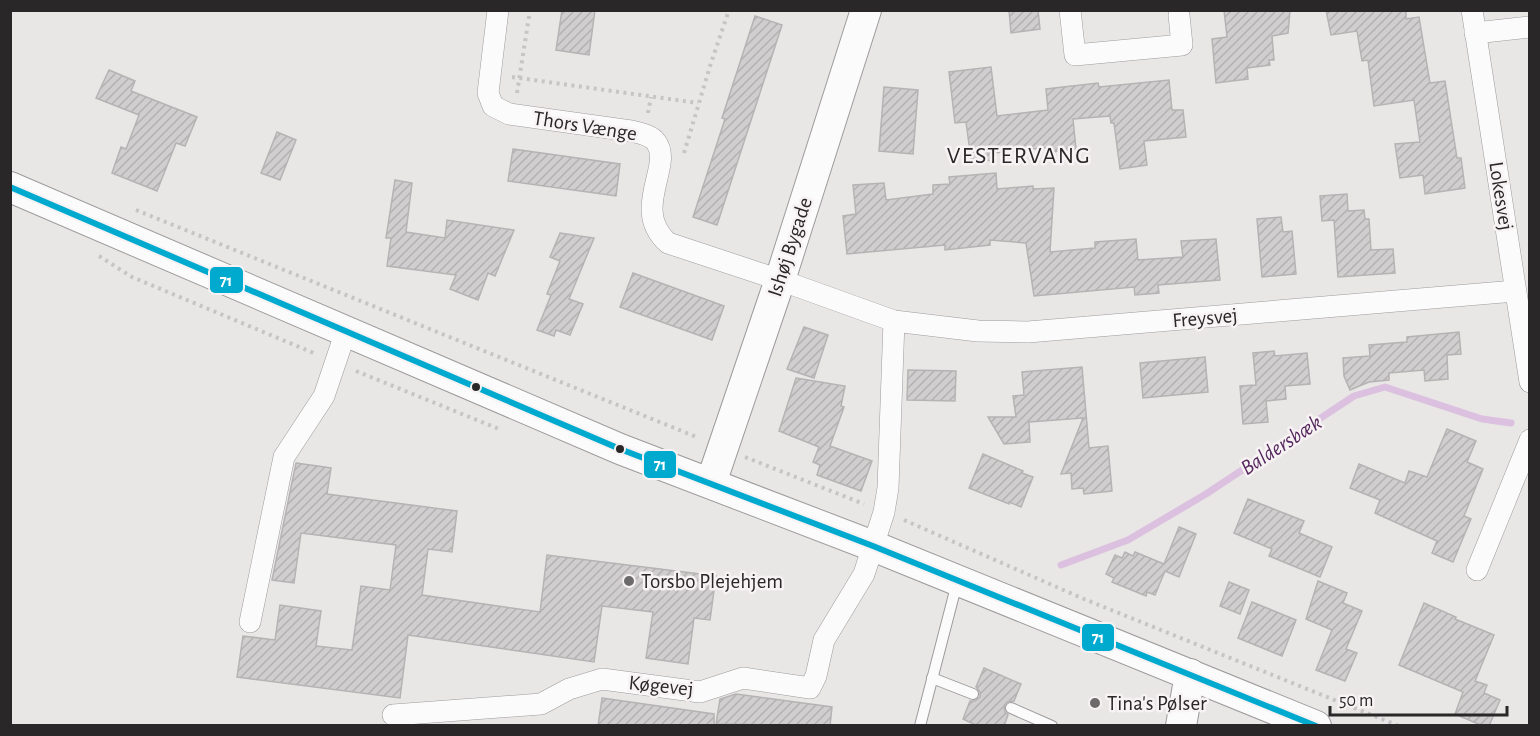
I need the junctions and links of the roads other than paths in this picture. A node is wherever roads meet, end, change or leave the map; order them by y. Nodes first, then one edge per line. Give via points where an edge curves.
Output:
1 (498, 10) edge
2 (866, 10) edge
3 (1070, 10) edge
4 (1472, 10) edge
5 (1179, 15) dead end
6 (1530, 27) edge
7 (1475, 33) junction
8 (12, 189) edge
9 (780, 280) junction
10 (1515, 291) junction
11 (894, 321) junction
12 (346, 331) junction
13 (1530, 382) edge
14 (1530, 440) edge
15 (711, 483) junction
16 (873, 546) junction
17 (1477, 570) dead end
18 (957, 580) junction
19 (250, 622) dead end
20 (1190, 674) junction
21 (932, 678) junction
22 (973, 694) dead end
23 (1011, 708) dead end
24 (393, 715) dead end
25 (920, 726) edge
26 (1052, 726) edge
27 (1181, 726) edge
28 (1316, 726) edge

1 - 9 street, Thors Vænge via 488,93 493,106 514,114 645,135 656,142 660,152 652,203 658,234 668,243
2 - 9 street, Ishøj Bygade
3 - 5 street via 1075,55 1182,45
4 - 7 street, Lokesvej
6 - 7 street
7 - 10 street, Lokesvej
8 - 12 street
9 - 11 street, Freysvej
9 - 15 street, Ishøj Bygade
10 - 11 street, Freysvej via 1028,332 978,331
10 - 13 street, Lokesvej
11 - 16 street via 888,488
12 - 15 street via 620,449
12 - 19 street via 324,396 284,457
14 - 17 street
15 - 16 street
16 - 18 street
16 - 24 street, Køgevej via 864,574 824,640 810,688 743,678 700,692 602,679 568,689 541,704
18 - 20 street
18 - 21 lane
20 - 27 street
20 - 28 street
21 - 22 lane
21 - 25 lane
23 - 26 lane

